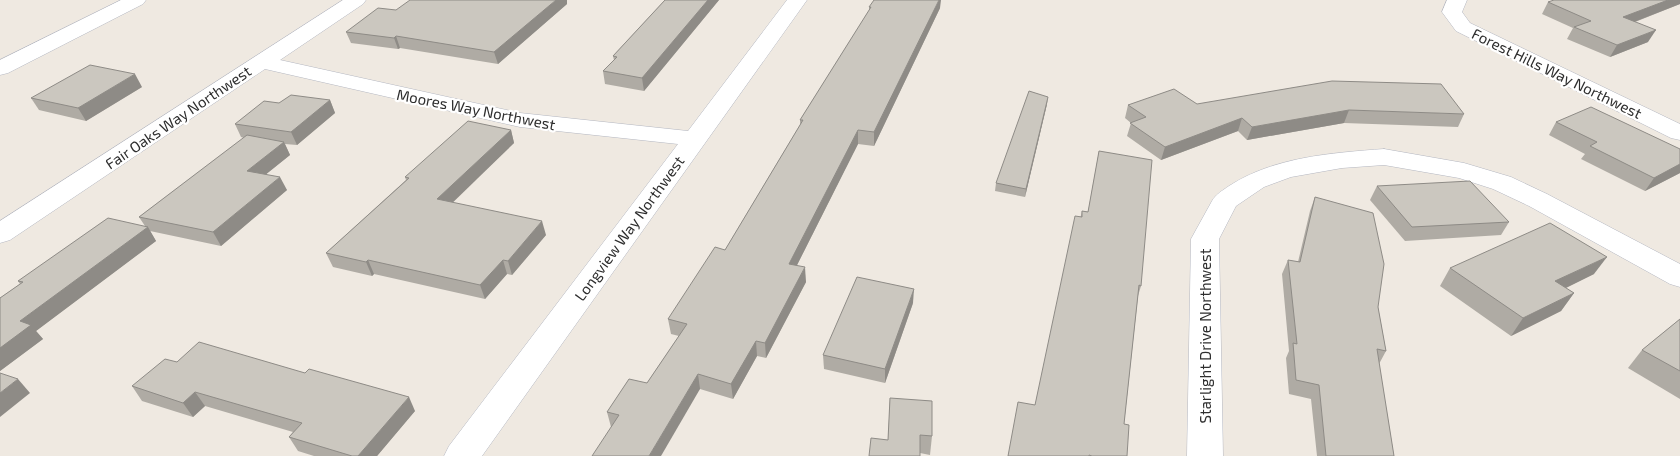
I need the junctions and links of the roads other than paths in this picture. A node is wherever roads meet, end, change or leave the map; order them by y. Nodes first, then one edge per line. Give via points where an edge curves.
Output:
1 (136, 0) edge
2 (356, 0) edge
3 (797, 0) edge
4 (1457, 0) edge
5 (261, 62) junction
6 (0, 68) edge
7 (1680, 134) edge
8 (694, 139) junction
9 (0, 234) edge
10 (1680, 277) edge
11 (462, 456) edge
12 (1205, 456) edge

1 - 6 street
2 - 5 street, Fair Oaks Way Northwest
3 - 8 street, Longview Way Northwest
4 - 7 street, Forest Hills Way Northwest via 1452,12 1463,27
5 - 8 street, Moores Way Northwest via 520,120
5 - 9 street, Fair Oaks Way Northwest
8 - 11 street, Longview Way Northwest
10 - 12 street, Starlight Drive Northwest via 1538,200 1464,170 1384,157 1285,170 1255,181 1225,201 1205,239

